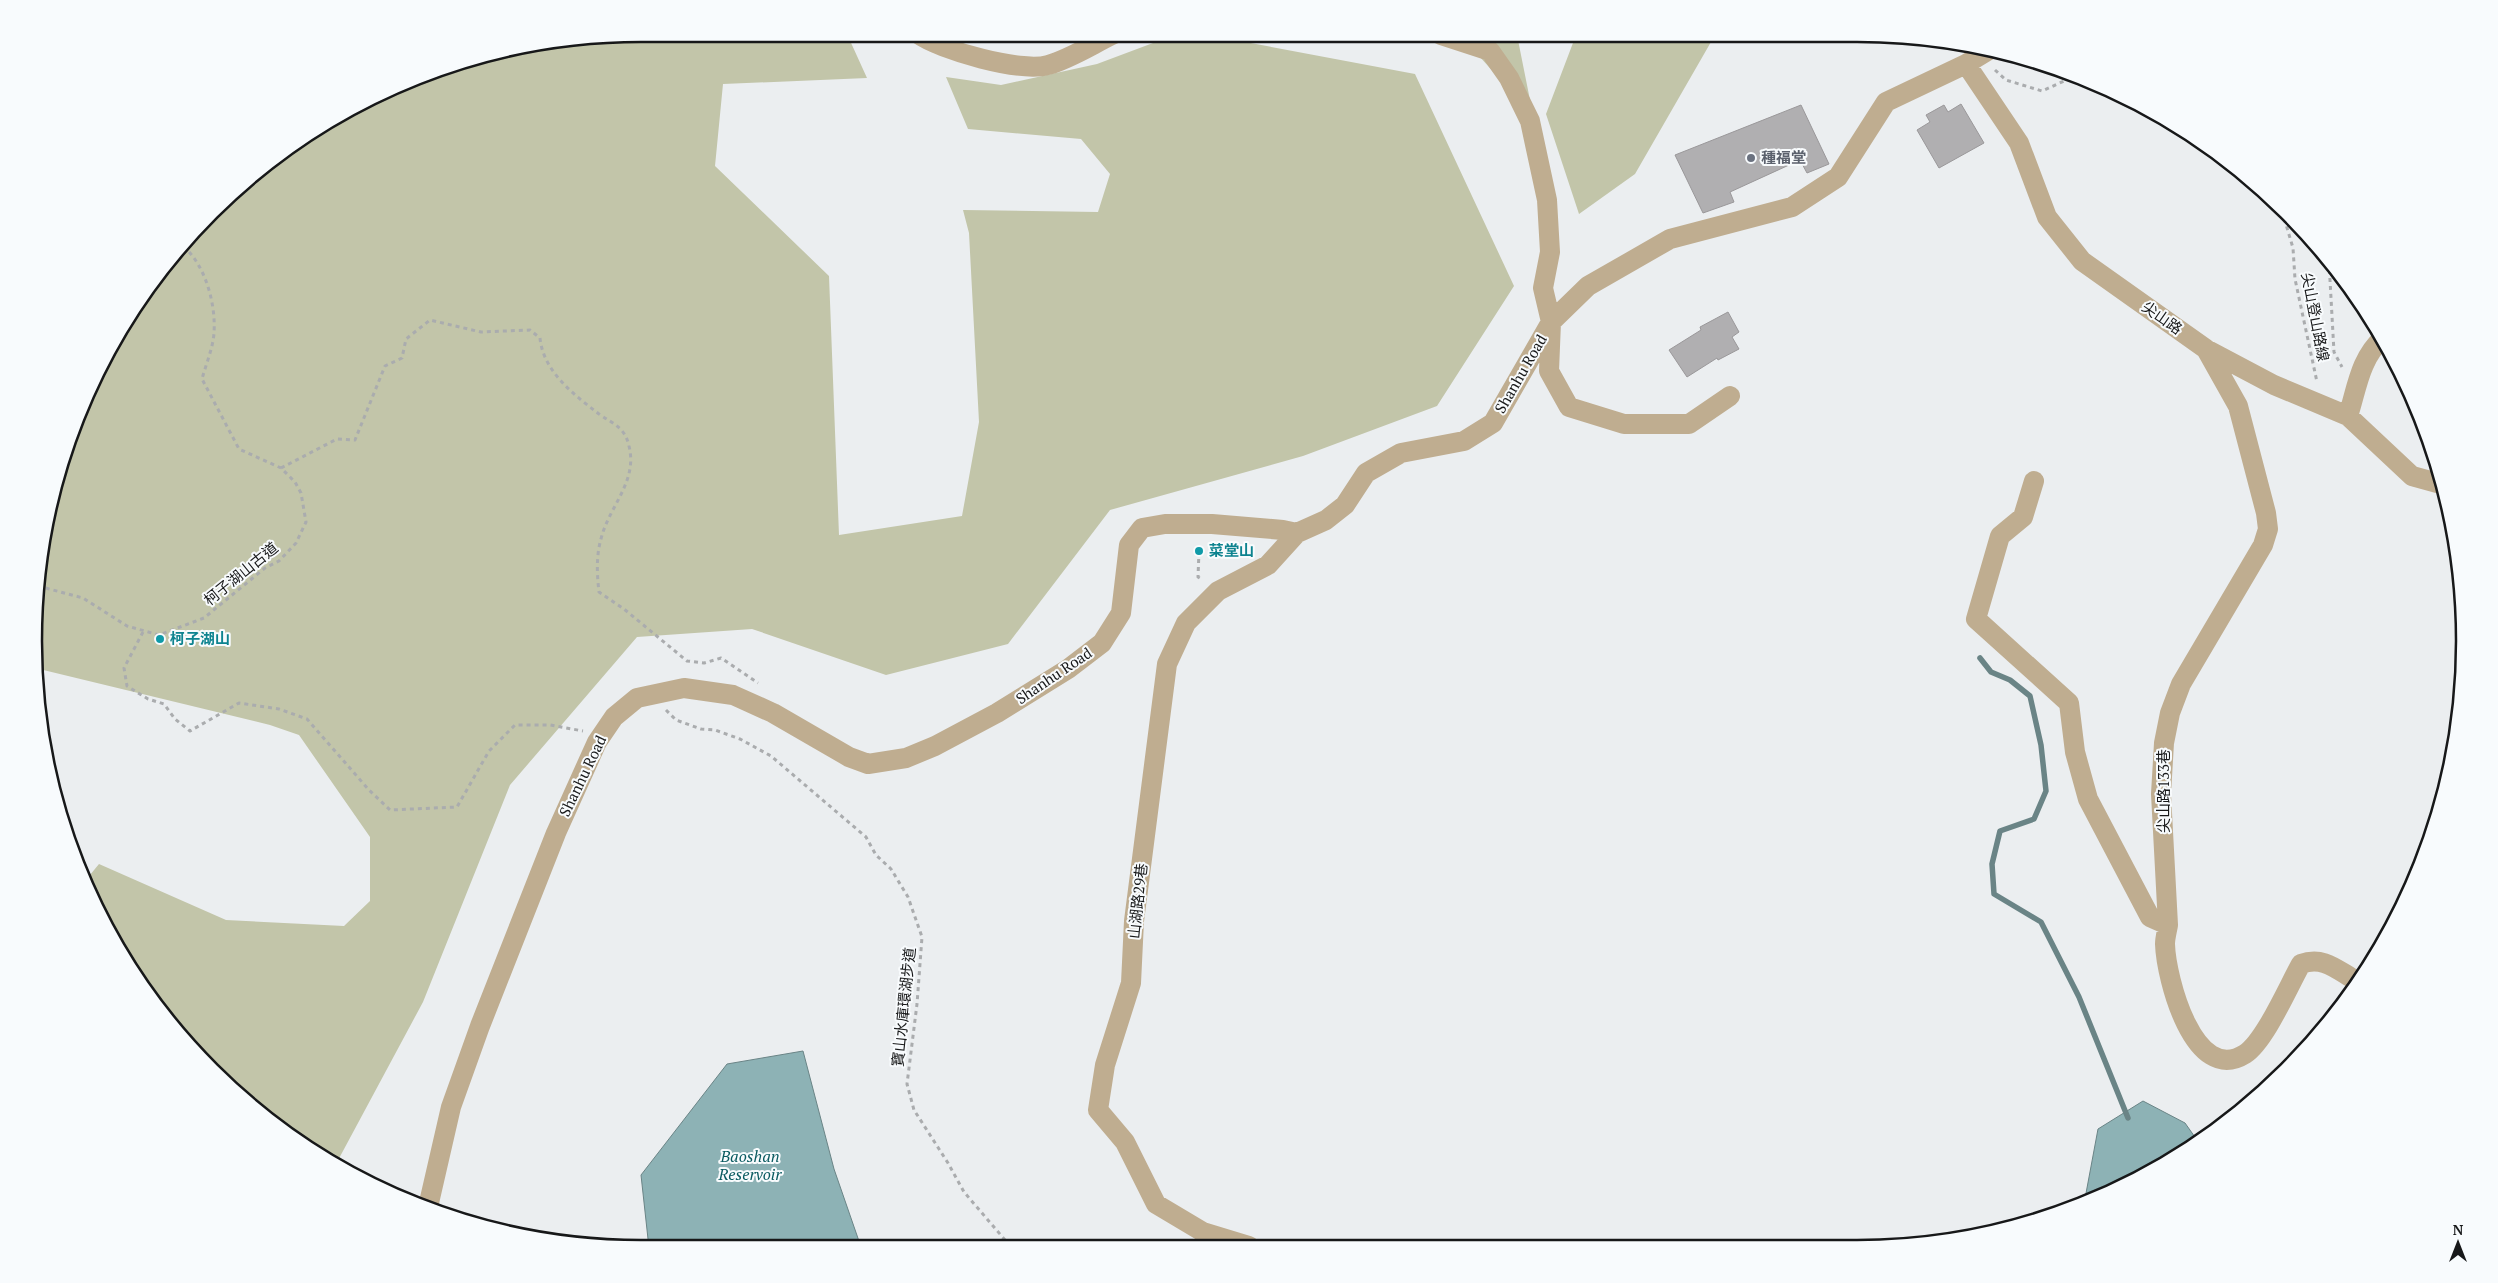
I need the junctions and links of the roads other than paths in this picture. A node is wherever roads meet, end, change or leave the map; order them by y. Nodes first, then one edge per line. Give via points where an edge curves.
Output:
1 (931, 42) edge
2 (1097, 42) edge
3 (1462, 42) edge
4 (1978, 57) edge
5 (1551, 322) junction
6 (2376, 344) edge
7 (2206, 349) junction
8 (1730, 396) dead end
9 (2348, 416) junction
10 (2034, 481) dead end
11 (2434, 482) edge
12 (1297, 533) junction
13 (2168, 925) junction
14 (2352, 978) edge
15 (429, 1202) edge
16 (1229, 1240) edge

1 - 2 street via 964,54 1028,67 1047,66
3 - 5 street via 1490,51 1509,78 1530,121 1547,200 1550,252 1543,288
4 - 5 street, Shanhu Road via 1886,102 1838,177 1792,207 1670,239 1588,286
4 - 7 street, 尖山路 via 2019,143 2047,217 2082,261
5 - 8 street via 1549,371 1569,407 1624,424 1689,424
5 - 12 street, Shanhu Road via 1493,423 1464,441 1401,453 1366,473 1345,504 1326,520
6 - 9 street via 2368,352
7 - 9 street, 尖山路 via 2274,385
7 - 13 street, 尖山路133巷 via 2238,406 2268,529 2264,545 2182,684 2170,713 2164,743 2162,794
9 - 11 street, 尖山路 via 2412,476
10 - 13 street via 2023,517 2000,536 1976,619 2069,703 2075,752 2088,799 2150,918
12 - 15 street, Shanhu Road via 1212,524 1165,524 1142,528 1129,546 1121,613 1102,643 1068,669 997,713 906,758 868,764 733,695 684,688 636,698 614,718 603,734 556,833 451,1107
12 - 16 street, 山湖路29巷 via 1268,565 1218,591 1186,623 1167,664 1134,921 1131,983 1105,1065 1098,1110 1125,1142 1156,1204 1203,1232
13 - 14 street, 尖山路133巷 via 2165,944 2174,996 2192,1036 2209,1056 2231,1060 2246,1053 2262,1036 2301,964 2312,960 2326,962

